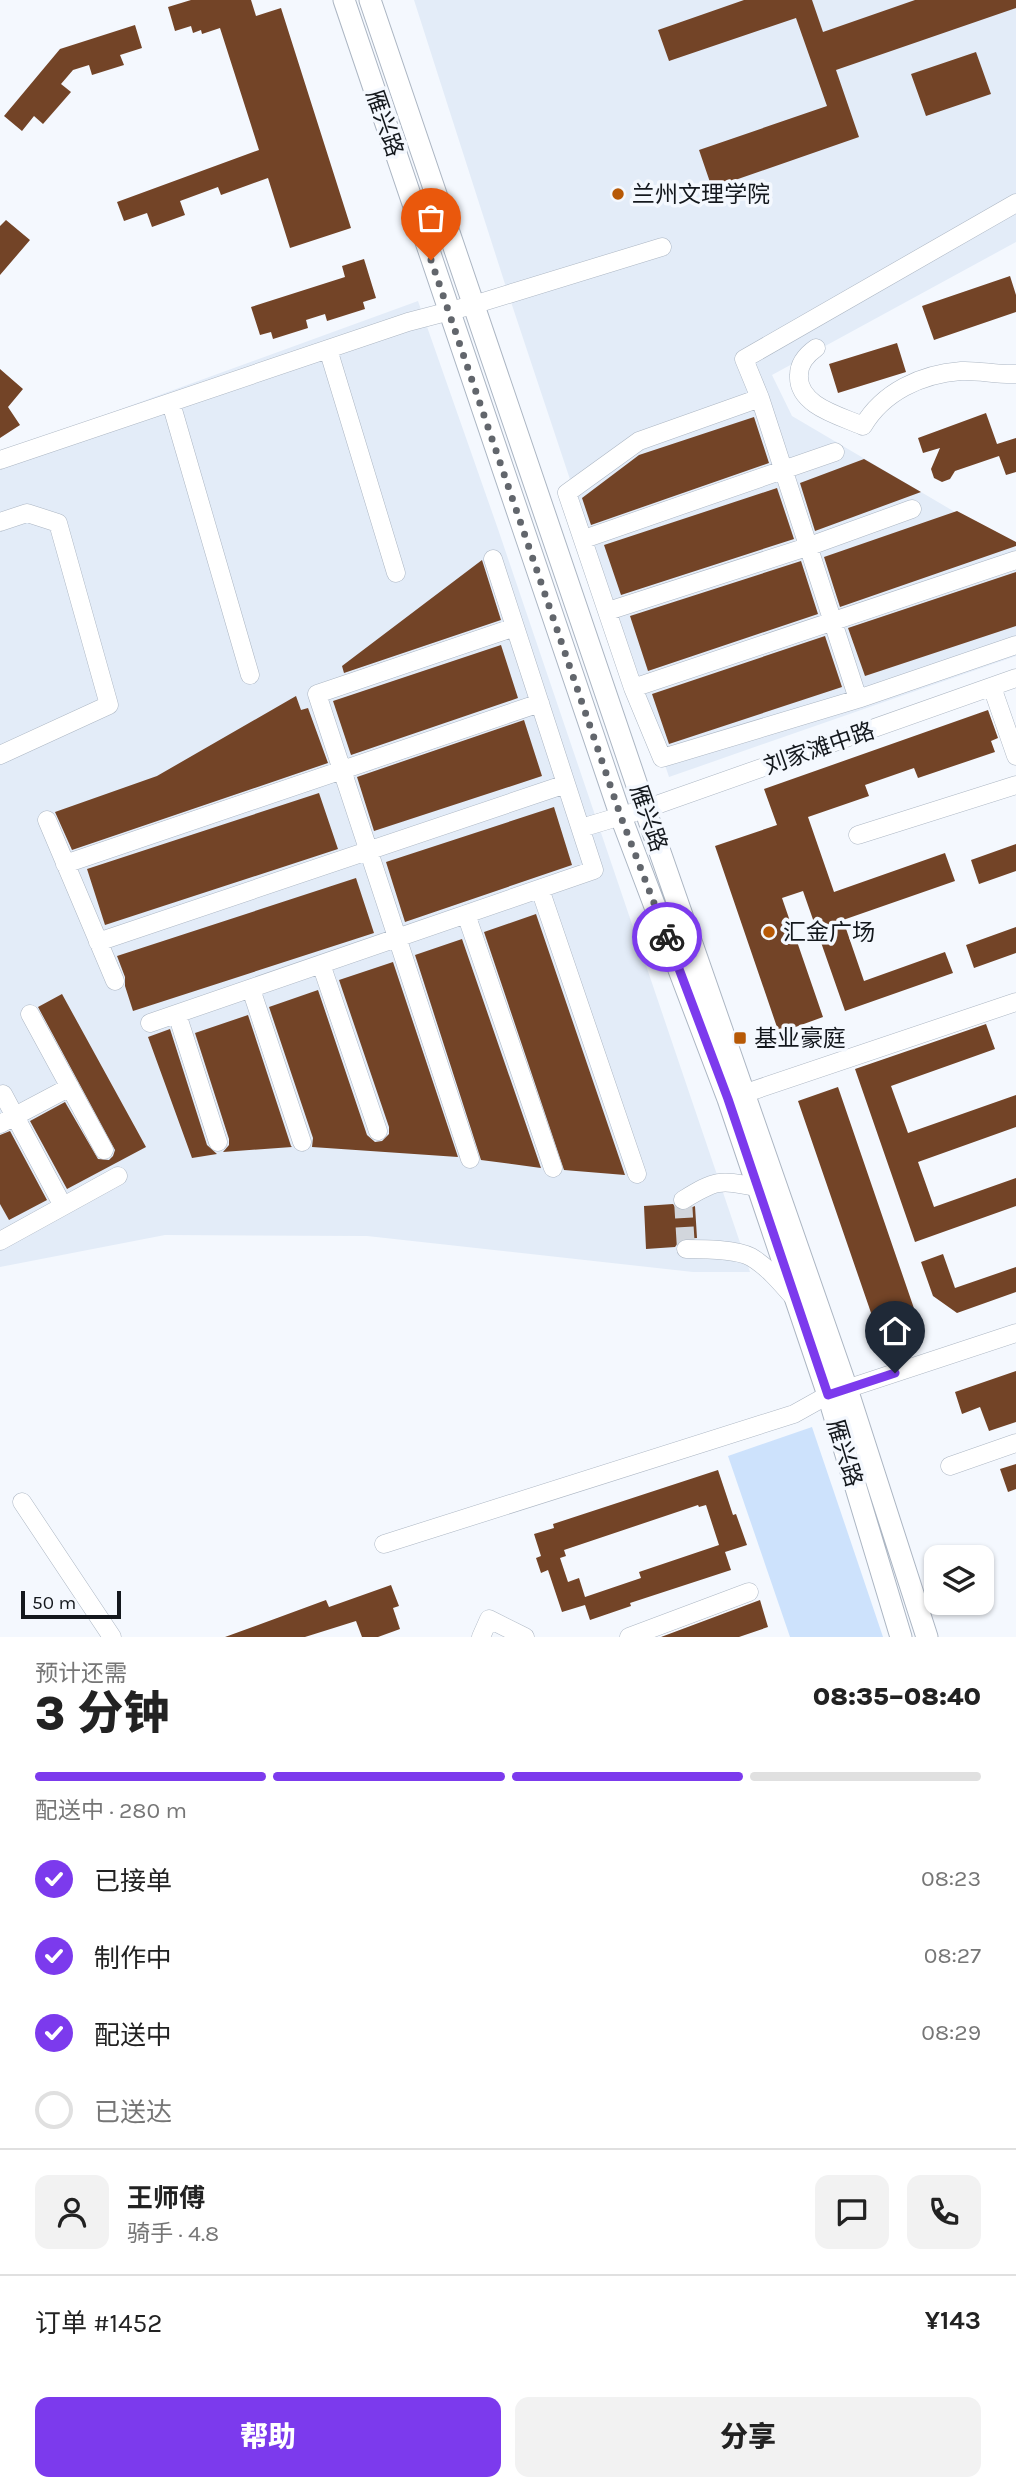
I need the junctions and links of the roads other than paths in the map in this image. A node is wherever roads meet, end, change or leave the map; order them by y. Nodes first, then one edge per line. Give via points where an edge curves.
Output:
1 (344, 0) edge
2 (370, 0) edge
3 (1016, 203) edge
4 (662, 247) dead end
5 (472, 305) junction
6 (449, 312) junction
7 (816, 348) dead end
8 (328, 349) junction
9 (1016, 374) edge
10 (760, 398) junction
11 (170, 403) junction
12 (835, 452) dead end
13 (0, 460) edge
14 (782, 470) junction
15 (912, 509) dead end
16 (0, 522) edge
17 (584, 539) junction
18 (807, 547) junction
19 (493, 559) dead end
20 (1016, 560) edge
21 (396, 573) dead end
22 (608, 611) junction
23 (832, 621) junction
24 (515, 627) junction
25 (1016, 645) edge
26 (250, 676) dead end
27 (1016, 678) edge
28 (992, 687) junction
29 (633, 688) junction
30 (859, 699) junction
31 (540, 704) junction
32 (0, 755) edge
33 (1016, 757) edge
34 (342, 770) junction
35 (566, 784) junction
36 (1016, 785) edge
37 (645, 809) junction
38 (621, 817) junction
39 (47, 820) dead end
40 (581, 828) junction
41 (858, 835) dead end
42 (369, 851) junction
43 (65, 863) junction
44 (540, 889) junction
45 (466, 914) junction
46 (398, 938) junction
47 (98, 942) junction
48 (321, 964) junction
49 (115, 981) dead end
50 (251, 989) junction
51 (1016, 1002) edge
52 (30, 1014) dead end
53 (177, 1014) junction
54 (150, 1023) dead end
55 (70, 1087) junction
56 (2, 1094) dead end
57 (736, 1096) junction
58 (7, 1120) edge
59 (378, 1131) dead end
60 (218, 1142) dead end
61 (302, 1142) dead end
62 (104, 1150) dead end
63 (470, 1159) dead end
64 (553, 1168) dead end
65 (637, 1174) dead end
66 (118, 1176) dead end
67 (757, 1187) junction
68 (683, 1200) dead end
69 (63, 1206) junction
70 (3, 1233) edge
71 (686, 1249) dead end
72 (795, 1298) junction
73 (1016, 1333) edge
74 (837, 1392) junction
75 (1016, 1443) edge
76 (950, 1466) dead end
77 (22, 1502) dead end
78 (384, 1544) dead end
79 (749, 1592) dead end
80 (650, 1633) edge
81 (112, 1637) edge
82 (481, 1637) edge
83 (525, 1637) edge
84 (629, 1637) edge
85 (901, 1637) edge
86 (927, 1637) edge

1 - 6 main road, 雁兴路
2 - 5 main road, 雁兴路
3 - 10 street via 744,359
4 - 5 street
5 - 6 street
5 - 37 main road, 雁兴路
6 - 8 street
6 - 38 main road, 雁兴路
7 - 9 street via 801,365 799,380 804,394 815,404 863,426 887,397 923,379 961,372
8 - 11 street
8 - 21 street
10 - 14 street
10 - 17 street via 639,441 567,493
11 - 13 street
11 - 26 street
12 - 14 street
14 - 17 street
14 - 18 street
15 - 18 street
16 - 32 street via 27,513 58,523 109,705
17 - 22 street
18 - 22 street
18 - 23 street
19 - 24 street
20 - 23 street
22 - 29 street
23 - 29 street
23 - 30 street
24 - 31 street
24 - 34 street via 317,694
25 - 30 street
27 - 28 street, 刘家滩中路
28 - 33 street
28 - 37 street, 刘家滩中路
29 - 30 street via 662,758
31 - 34 street
31 - 35 street
34 - 42 street
34 - 43 street
35 - 40 street
35 - 42 street
36 - 41 street
37 - 38 street, 刘家滩中路
37 - 57 main road, 雁兴路
38 - 40 street, 刘家滩中路
38 - 57 main road, 雁兴路
39 - 43 street
40 - 44 street via 594,870
42 - 46 street
42 - 47 street
43 - 47 street
44 - 45 street
44 - 65 street
45 - 46 street
45 - 64 street
46 - 48 street
46 - 63 street
47 - 49 street
48 - 50 street
48 - 59 street
50 - 53 street
50 - 61 street
51 - 57 street
52 - 55 street
53 - 54 street
53 - 60 street
55 - 58 street
55 - 62 street
56 - 58 street
57 - 67 main road, 雁兴路
57 - 74 main road, 雁兴路
58 - 69 street
66 - 69 street
67 - 68 street via 711,1183
67 - 72 main road, 雁兴路
69 - 70 street
71 - 72 street via 750,1256
72 - 74 main road, 雁兴路
73 - 74 street
74 - 78 street via 794,1414
74 - 85 main road, 雁兴路
74 - 86 main road, 雁兴路
75 - 76 street
77 - 81 street
79 - 80 street
80 - 84 street
82 - 83 street via 489,1619

